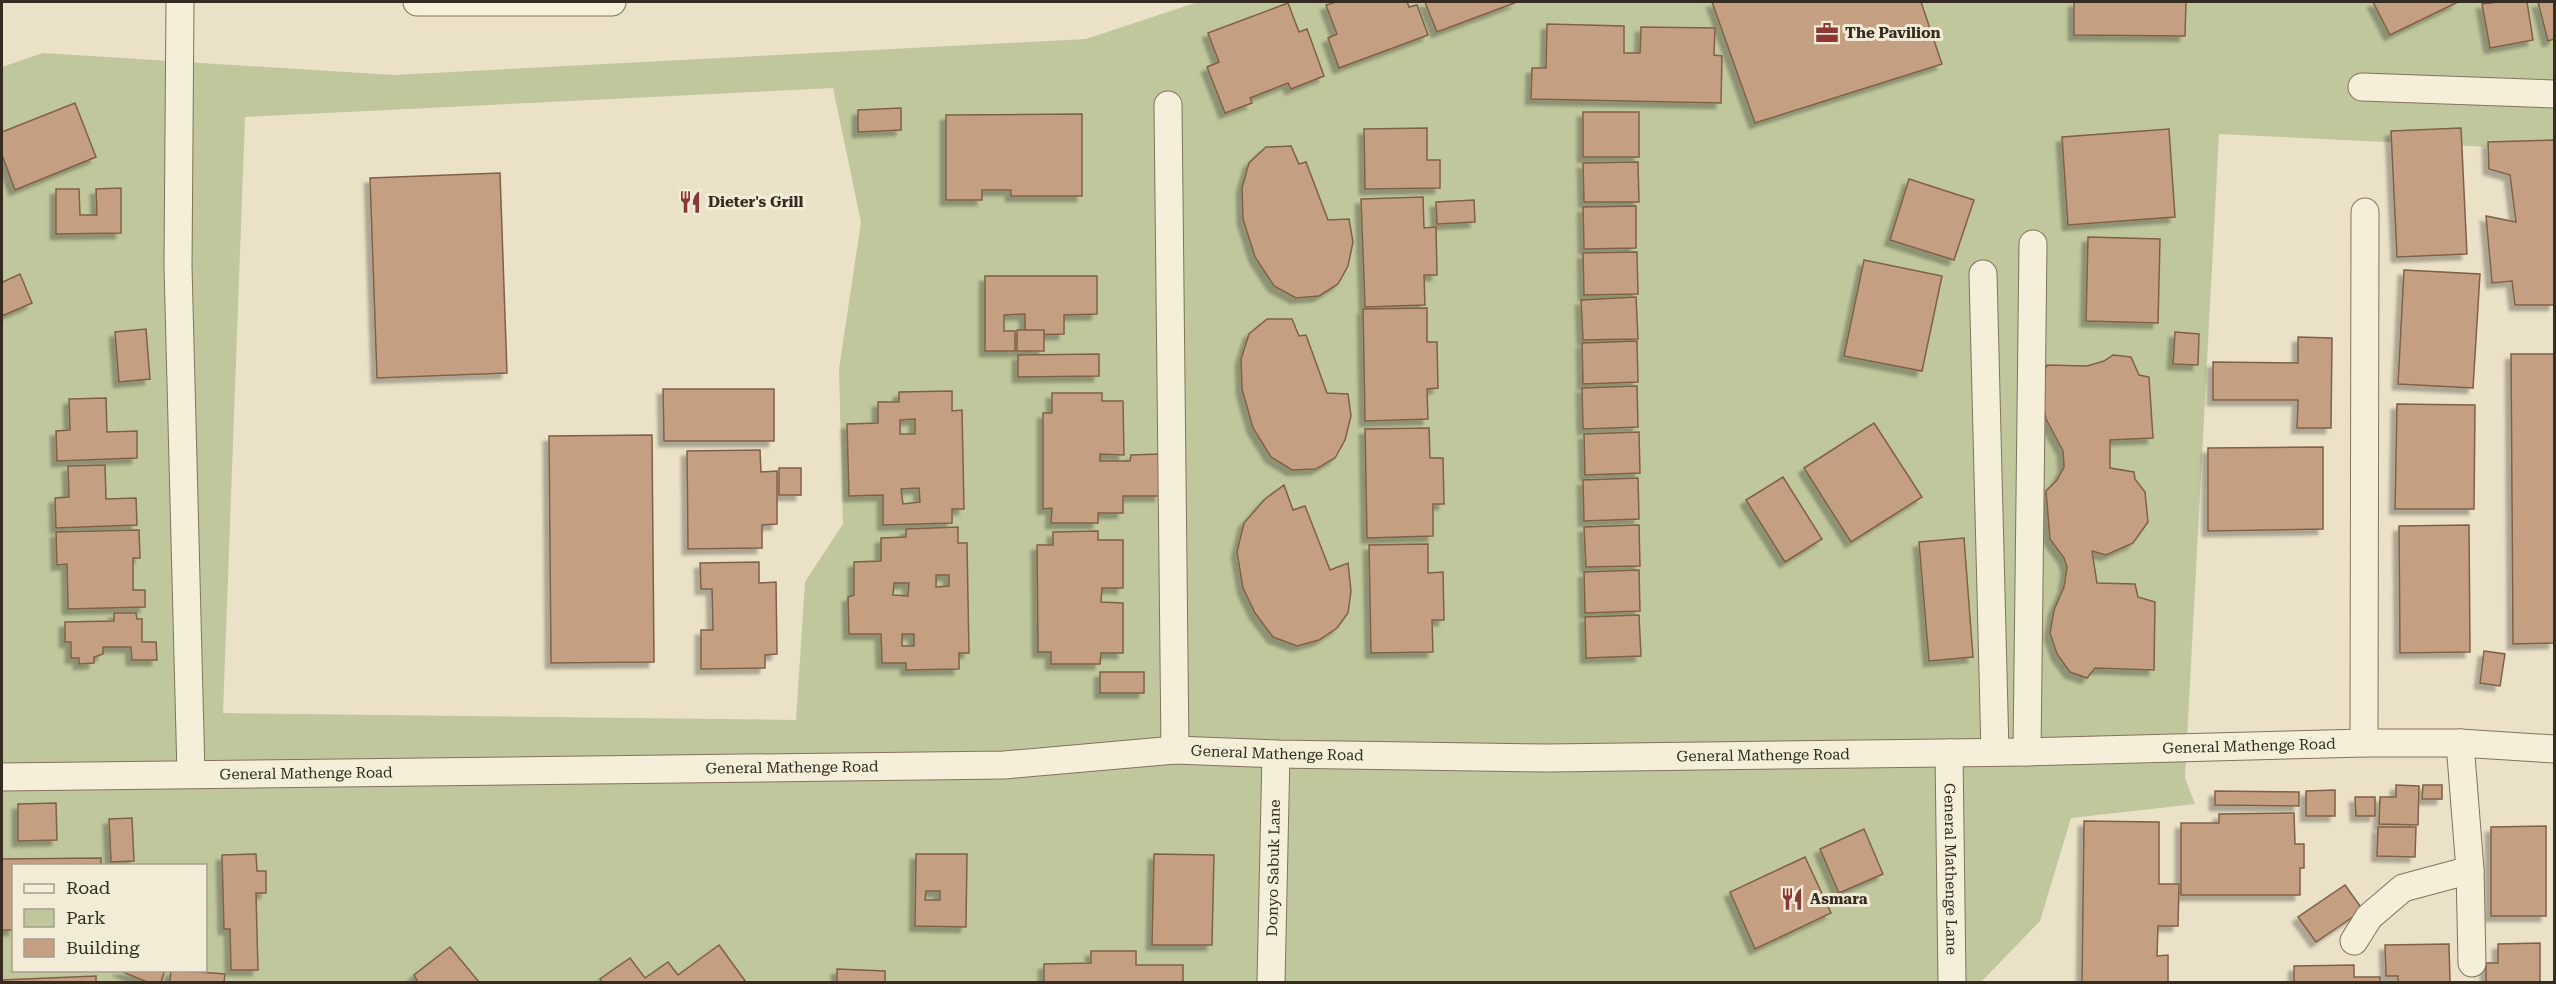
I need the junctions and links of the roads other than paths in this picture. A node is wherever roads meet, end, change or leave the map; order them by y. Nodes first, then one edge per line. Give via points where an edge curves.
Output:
1 (180, 2) edge
2 (417, 2) edge
3 (612, 2) edge
4 (2362, 87) dead end
5 (2554, 94) edge
6 (1168, 105) dead end
7 (2365, 212) dead end
8 (2033, 244) dead end
9 (1983, 274) dead end
10 (2364, 743) junction
11 (2460, 743) junction
12 (2554, 749) edge
13 (1175, 750) junction
14 (1995, 752) junction
15 (2027, 752) junction
16 (1949, 753) junction
17 (1276, 754) junction
18 (191, 774) junction
19 (2, 777) edge
20 (2470, 870) junction
21 (2354, 941) dead end
22 (2472, 963) dead end
23 (1271, 982) edge
24 (1952, 982) edge

1 - 18 street via 178,266
2 - 3 street
4 - 5 street
6 - 13 street
7 - 10 street
8 - 15 street
9 - 14 street
10 - 11 street, General Mathenge Road
10 - 15 street, General Mathenge Road
11 - 12 street, General Mathenge Road
11 - 20 street
13 - 17 street, General Mathenge Road
13 - 18 street, General Mathenge Road via 1004,765
14 - 15 street, General Mathenge Road
14 - 16 street, General Mathenge Road
16 - 17 street, General Mathenge Road via 1548,758
16 - 24 street, General Mathenge Lane
17 - 23 street, Donyo Sabuk Lane
18 - 19 street, General Mathenge Road
20 - 21 street via 2403,888 2369,917
20 - 22 street

